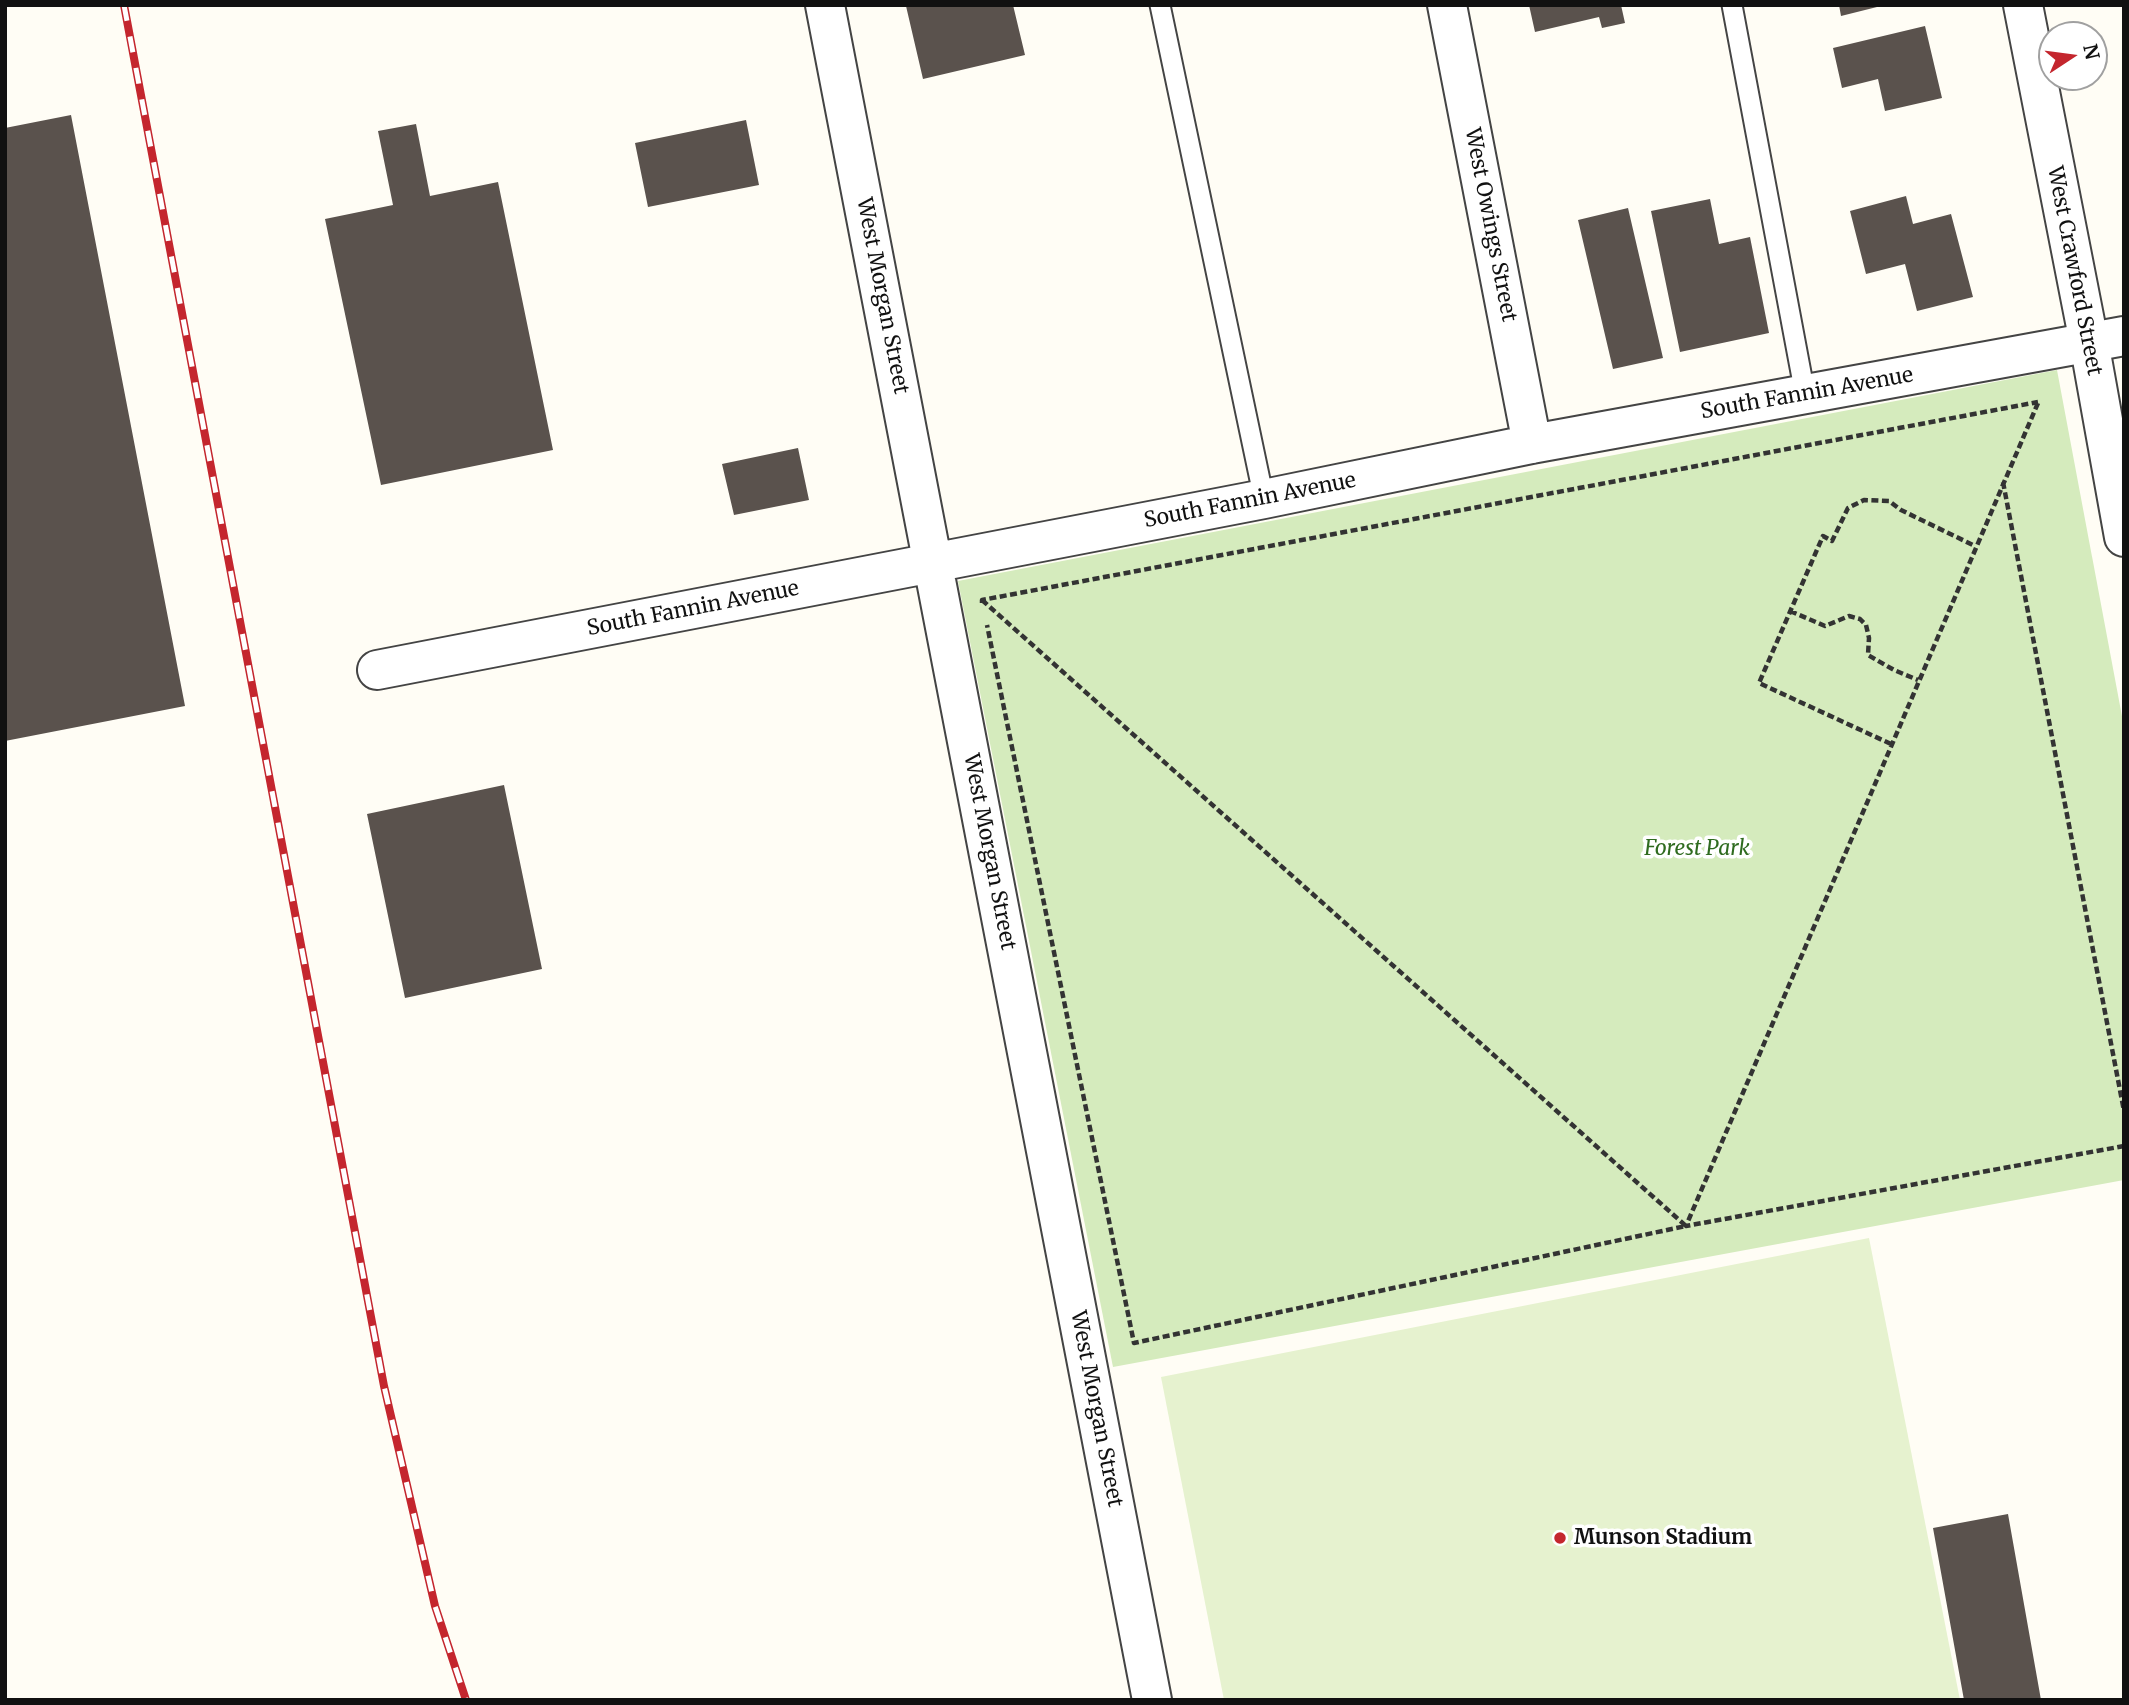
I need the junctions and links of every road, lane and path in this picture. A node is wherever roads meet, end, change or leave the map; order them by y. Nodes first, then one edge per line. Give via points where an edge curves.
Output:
1 (825, 5) edge
2 (1160, 5) edge
3 (1447, 5) edge
4 (1732, 5) edge
5 (2023, 5) edge
6 (2106, 339) edge
7 (1805, 394) junction
8 (1532, 444) junction
9 (2003, 482) junction
10 (1264, 499) junction
11 (2124, 537) edge
12 (1976, 546) junction
13 (934, 562) junction
14 (982, 600) junction
15 (1790, 611) junction
16 (377, 670) dead end
17 (1918, 680) junction
18 (1891, 744) junction
19 (2124, 1111) edge
20 (2124, 1146) edge
21 (1686, 1226) junction
22 (1152, 1700) edge

1 - 13 street, West Morgan Street
2 - 10 lane
3 - 8 street, West Owings Street
4 - 7 lane
5 - 6 street, West Crawford Street
6 - 7 street, South Fannin Avenue
6 - 11 street, West Crawford Street
7 - 8 street, South Fannin Avenue
8 - 10 street, South Fannin Avenue
9 - 12 path
9 - 14 path via 2038,402
9 - 19 path
10 - 13 street, South Fannin Avenue
12 - 15 path via 1889,502 1864,500 1848,508 1832,541 1823,536
12 - 17 path
13 - 16 street, South Fannin Avenue
13 - 22 street, West Morgan Street
14 - 21 path
14 - 21 path via 1134,1343
15 - 17 path via 1825,626 1849,616 1860,619 1869,638 1868,655
15 - 18 path via 1759,683
17 - 18 path
18 - 21 path
20 - 21 path

